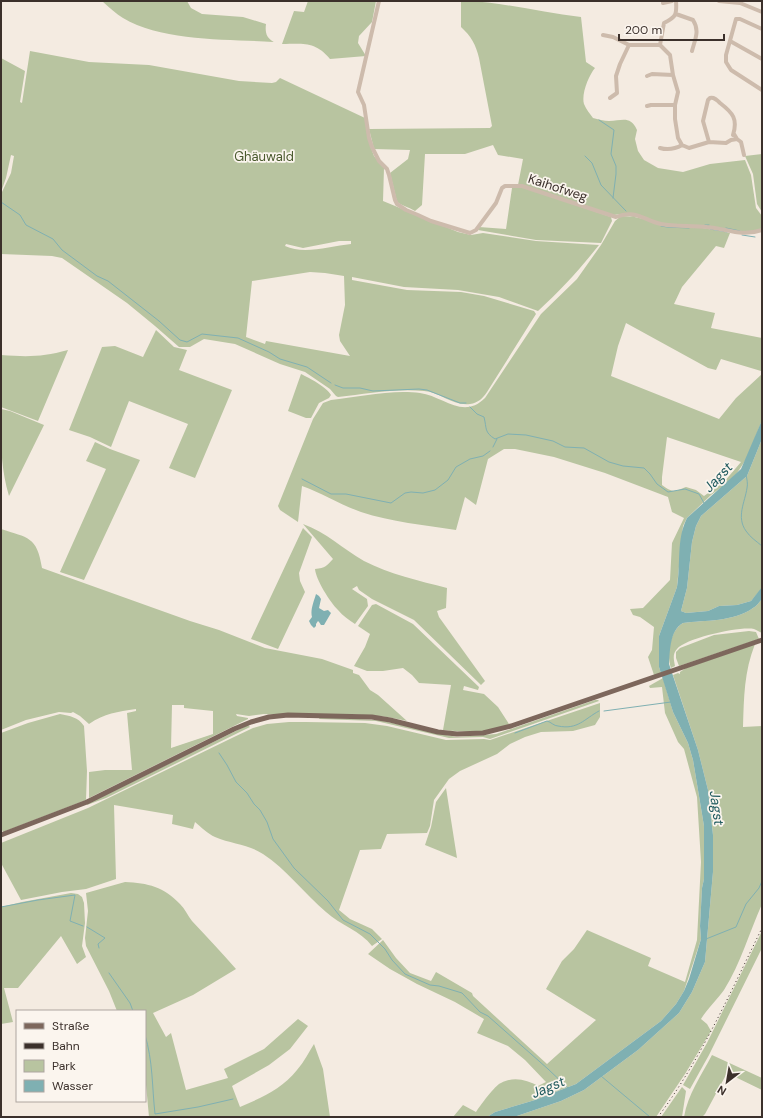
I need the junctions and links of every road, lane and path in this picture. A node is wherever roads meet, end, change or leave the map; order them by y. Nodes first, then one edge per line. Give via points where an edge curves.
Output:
1 (379, 1) edge
2 (672, 1) edge
3 (676, 1) edge
4 (719, 1) edge
5 (663, 3) dead end
6 (762, 12) edge
7 (676, 14) junction
8 (762, 28) edge
9 (603, 35) dead end
10 (730, 41) junction
11 (629, 45) junction
12 (660, 45) junction
13 (692, 51) dead end
14 (762, 59) edge
15 (672, 75) junction
16 (647, 76) dead end
17 (762, 90) edge
18 (610, 98) dead end
19 (675, 105) junction
20 (647, 106) dead end
21 (734, 134) junction
22 (737, 139) junction
23 (731, 140) junction
24 (708, 142) junction
25 (682, 145) junction
26 (660, 148) dead end
27 (744, 155) dead end
28 (762, 230) edge
29 (762, 640) edge
30 (1, 835) edge

1 - 28 street, Kaihofweg via 358,92 364,105 372,147 379,161 387,169 395,200 401,208 430,222 470,234 476,230 496,203 502,188 522,186 616,216 637,215 659,224 708,227 748,234
2 - 5 street
3 - 7 street
4 - 6 street via 740,3
7 - 12 street via 664,23
7 - 13 street via 693,20 697,26
8 - 10 street via 736,19
9 - 11 street
10 - 14 street
10 - 17 street via 726,62 731,70
11 - 12 street
11 - 18 street via 616,76 617,93
12 - 15 street via 670,55
15 - 16 street
15 - 19 street via 678,92
19 - 20 street
19 - 25 street via 678,138
21 - 22 street
21 - 23 street
21 - 24 street via 734,116 724,105 710,98 703,120
22 - 23 street
22 - 27 street via 741,142
23 - 24 street via 726,143
24 - 25 street via 689,148
25 - 26 street via 665,150
29 - 30 main road via 511,726 483,733 445,733 372,717 269,717 234,729 87,802

